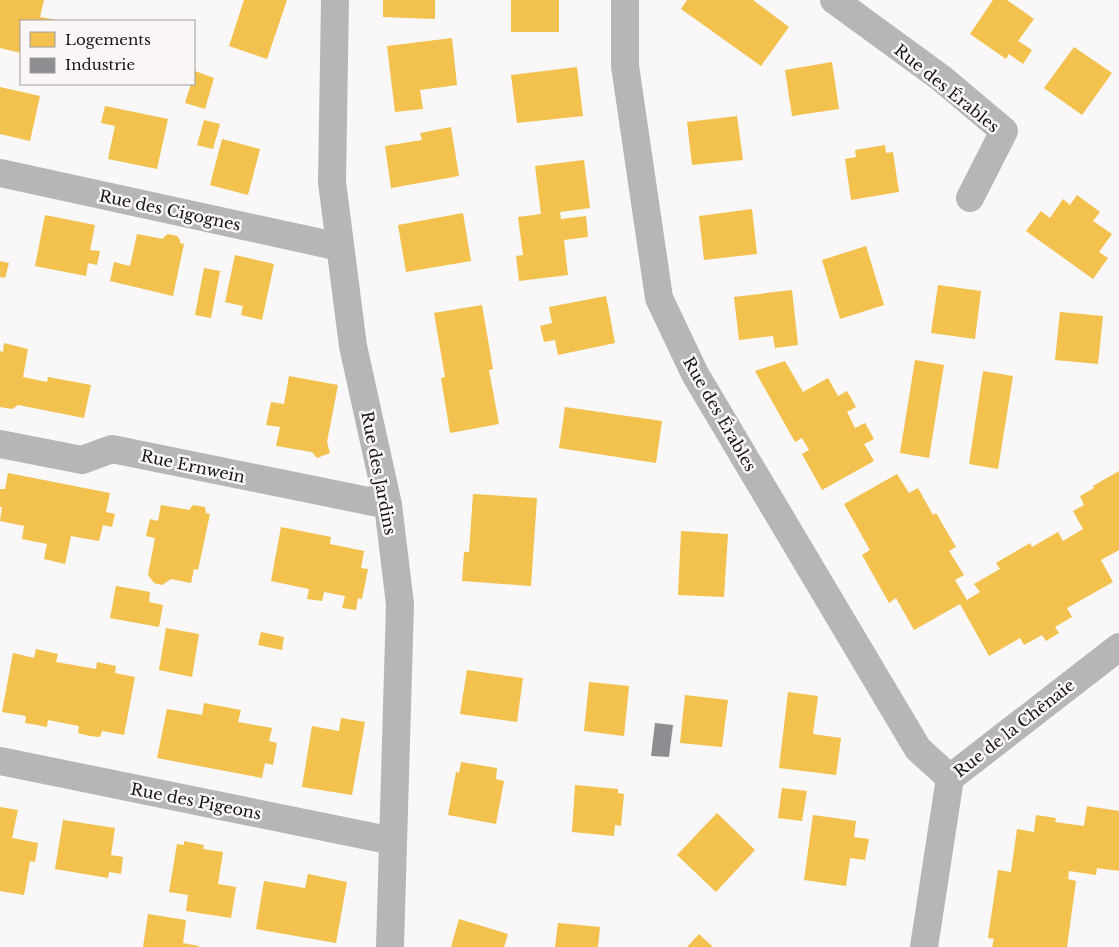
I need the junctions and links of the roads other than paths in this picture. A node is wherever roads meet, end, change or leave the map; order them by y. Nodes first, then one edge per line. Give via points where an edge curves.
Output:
1 (335, 0) edge
2 (624, 0) edge
3 (834, 0) edge
4 (0, 173) edge
5 (970, 198) dead end
6 (340, 247) junction
7 (0, 444) edge
8 (388, 505) junction
9 (1119, 647) edge
10 (0, 761) edge
11 (950, 778) junction
12 (392, 841) junction
13 (390, 947) edge
14 (924, 947) edge

1 - 6 street, Rue des Jardins via 332,182
2 - 11 street, Rue des Érables via 625,66 659,298 695,374 918,749
3 - 5 street, Rue des Érables via 941,78 1004,132
4 - 6 street, Rue des Cigognes
6 - 8 street, Rue des Jardins via 353,346
7 - 8 street, Rue Ernwein via 82,460 112,449
8 - 12 street, Rue des Jardins via 400,604
9 - 11 street, Rue de la Chênaie
10 - 12 street, Rue des Pigeons
11 - 14 street, Rue de la Chênaie
12 - 13 street, Rue des Jardins

